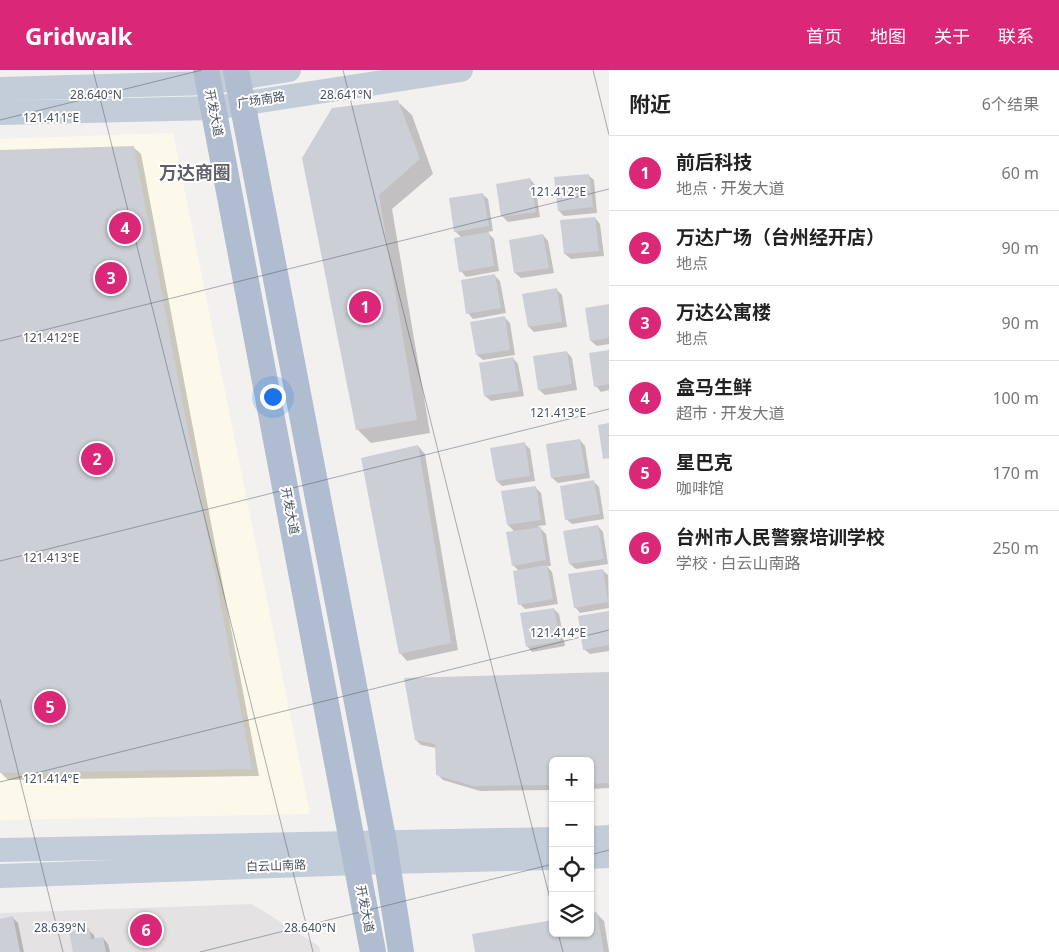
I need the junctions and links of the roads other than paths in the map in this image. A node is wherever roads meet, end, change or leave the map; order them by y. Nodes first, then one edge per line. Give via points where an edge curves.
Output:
1 (289, 70) edge
2 (461, 70) edge
3 (237, 74) edge
4 (208, 77) edge
5 (0, 89) edge
6 (242, 103) junction
7 (214, 108) junction
8 (0, 113) edge
9 (609, 837) edge
10 (594, 838) edge
11 (549, 839) edge
12 (0, 850) edge
13 (385, 853) junction
14 (355, 854) junction
15 (609, 856) edge
16 (594, 857) edge
17 (549, 858) edge
18 (0, 876) edge
19 (373, 952) edge
20 (401, 952) edge

1 - 3 main road, 广场南路
2 - 6 main road, 广场南路
3 - 4 main road, 广场南路
3 - 6 main road
4 - 5 main road, 广场南路
4 - 7 main road, 开发大道
6 - 7 main road, 广场南路
6 - 13 main road
7 - 8 main road, 广场南路
7 - 14 main road, 开发大道
9 - 10 main road
11 - 13 main road, 白云山南路
12 - 14 main road, 白云山南路
13 - 14 main road, 白云山南路
13 - 17 main road, 白云山南路
13 - 20 main road
14 - 18 main road, 白云山南路
14 - 19 main road, 开发大道
15 - 16 main road

